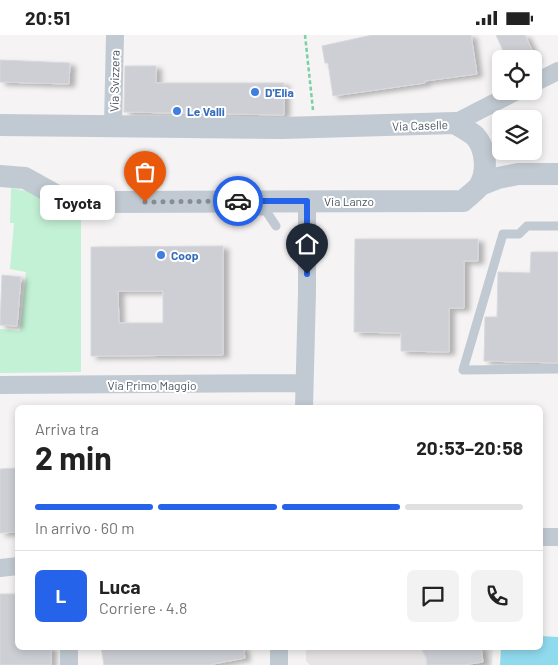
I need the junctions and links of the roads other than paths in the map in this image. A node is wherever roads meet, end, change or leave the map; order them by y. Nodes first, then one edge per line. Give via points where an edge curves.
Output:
1 (115, 35) edge
2 (558, 71) edge
3 (542, 79) edge
4 (500, 100) edge
5 (455, 123) junction
6 (0, 125) edge
7 (113, 126) junction
8 (484, 154) junction
9 (518, 174) junction
10 (558, 175) edge
11 (0, 176) edge
12 (480, 185) junction
13 (307, 201) junction
14 (234, 208) junction
15 (276, 226) dead end
16 (558, 226) edge
17 (558, 369) edge
18 (304, 383) junction
19 (0, 385) edge
20 (304, 405) edge
21 (543, 537) edge
22 (558, 537) edge
23 (15, 566) edge
24 (0, 567) edge
25 (69, 650) edge
26 (279, 650) edge
27 (69, 665) edge
28 (279, 665) edge

1 - 7 street, Via Svizzera
2 - 3 street
4 - 5 street, Via Caselle
5 - 7 street, Via Caselle via 314,127
5 - 8 street via 475,137
6 - 7 street
8 - 9 street
8 - 12 street via 484,174
9 - 10 street
9 - 12 street
11 - 14 street, Via Lanzo via 25,179 61,197
12 - 13 street, Via Lanzo via 463,201
13 - 14 street, Via Lanzo
13 - 18 street
14 - 15 lane via 266,211
16 - 17 lane via 527,226 519,234 503,235 463,370
18 - 19 street, Via Primo Maggio
18 - 20 street
21 - 22 street
23 - 24 street
25 - 27 street
26 - 28 street

